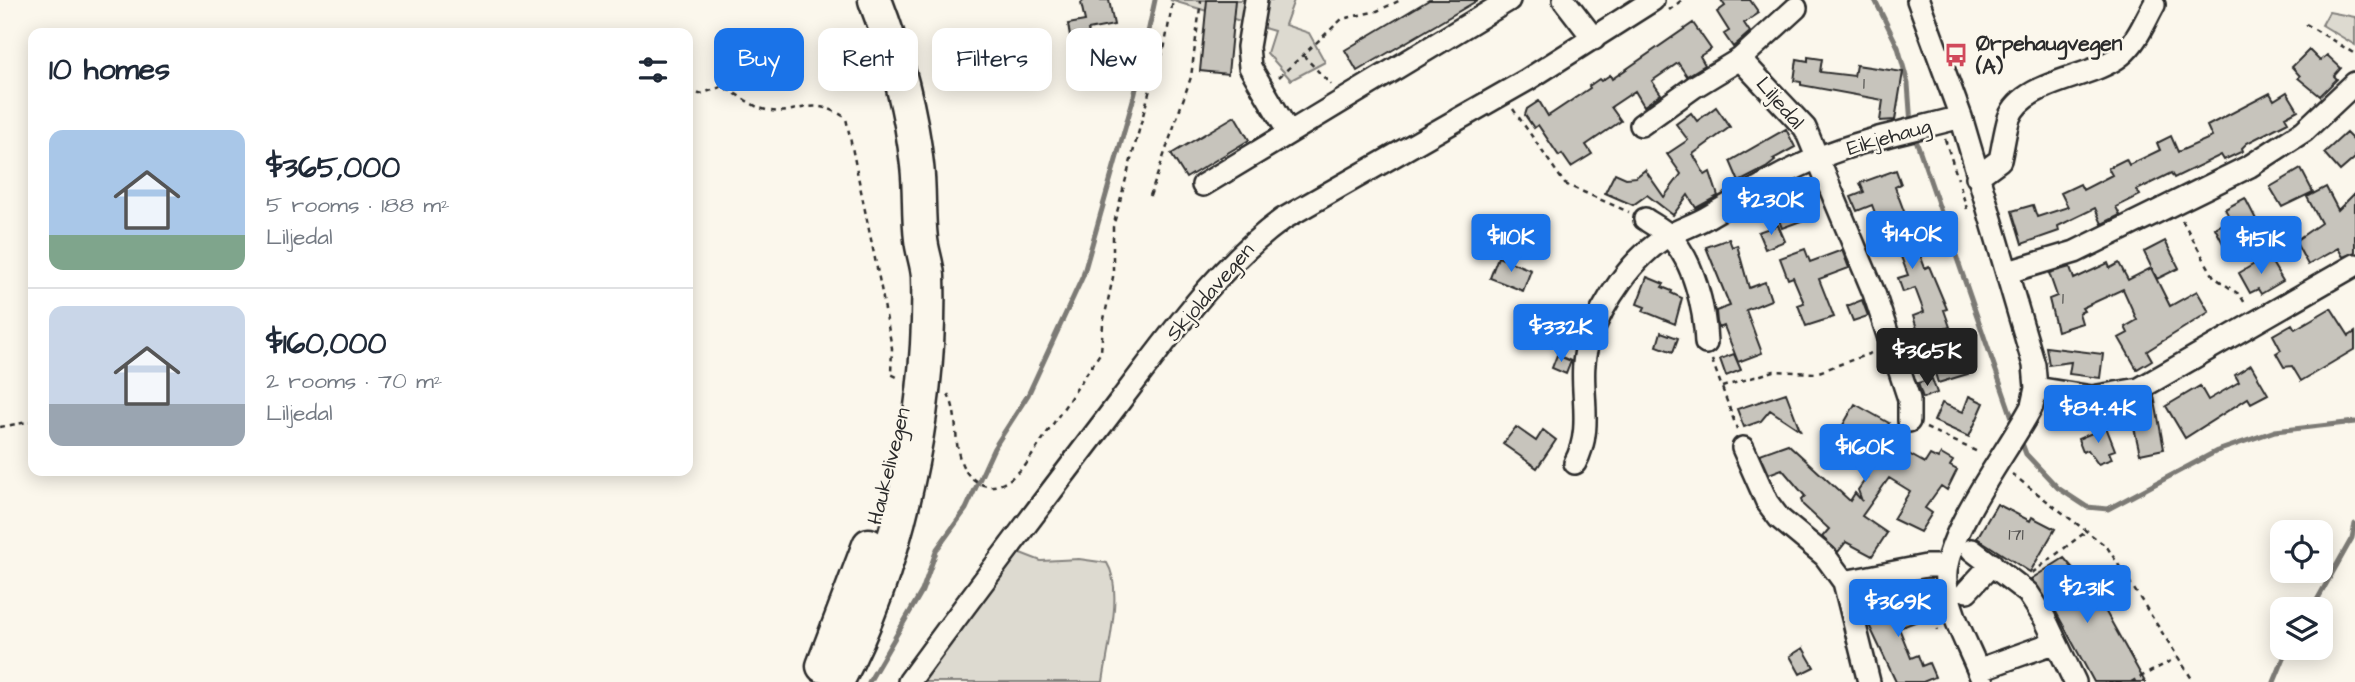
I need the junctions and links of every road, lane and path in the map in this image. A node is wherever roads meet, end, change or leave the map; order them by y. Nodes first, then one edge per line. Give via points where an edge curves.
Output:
1 (876, 0) edge
2 (1173, 0) edge
3 (1201, 0) edge
4 (1256, 0) edge
5 (1381, 0) edge
6 (1401, 0) edge
7 (1509, 0) edge
8 (1564, 0) edge
9 (1653, 0) edge
10 (1918, 0) edge
11 (2154, 5) dead end
12 (1383, 8) junction
13 (1796, 8) dead end
14 (2306, 24) dead end
15 (1594, 39) junction
16 (2355, 54) edge
17 (1303, 55) junction
18 (1740, 59) junction
19 (1284, 72) dead end
20 (2355, 83) edge
21 (693, 93) edge
22 (1345, 100) junction
23 (1511, 106) dead end
24 (1951, 120) junction
25 (1641, 125) dead end
26 (1289, 133) junction
27 (1818, 158) junction
28 (1977, 177) junction
29 (1203, 185) dead end
30 (1150, 196) dead end
31 (2188, 197) junction
32 (1967, 210) dead end
33 (1645, 219) joint
34 (1669, 236) junction
35 (921, 241) junction
36 (2355, 265) edge
37 (2008, 272) junction
38 (2256, 323) junction
39 (1706, 343) joint
40 (1892, 345) junction
41 (899, 378) dead end
42 (1723, 387) junction
43 (2036, 388) junction
44 (945, 390) dead end
45 (1909, 421) joint
46 (28, 422) edge
47 (0, 427) edge
48 (1743, 448) joint
49 (1984, 455) dead end
50 (1575, 463) dead end
51 (2004, 468) dead end
52 (2088, 530) junction
53 (1972, 551) dead end
54 (1992, 564) junction
55 (1945, 566) junction
56 (1844, 582) junction
57 (2019, 583) junction
58 (1967, 591) dead end
59 (1931, 604) dead end
60 (1942, 640) dead end
61 (2056, 642) junction
62 (2176, 657) junction
63 (1980, 676) edge
64 (1864, 680) edge
65 (817, 682) edge
66 (837, 682) edge
67 (909, 682) edge
68 (2075, 682) edge
69 (2131, 682) edge
70 (2194, 682) edge

1 - 35 highway, Haukelivegen via 897,69 917,164
2 - 44 path via 1164,50 1112,227 1114,266 1101,352 1025,466 995,487 981,484 963,468
3 - 30 path via 1191,77
4 - 26 street via 1248,47 1250,67
5 - 12 path
6 - 12 path
7 - 22 street
8 - 15 street
9 - 15 street, Skjoldavegen
10 - 24 street
11 - 28 street via 2133,43 2116,58 2019,103 2009,118 2000,160
12 - 17 path via 1342,19
13 - 18 street
14 - 16 path
15 - 67 street, Skjoldavegen via 1253,240 1206,290 965,602
17 - 19 path
17 - 22 path
18 - 25 street, Liljedal
18 - 27 street, Liljedal via 1805,128
20 - 31 street via 2304,131 2250,166
21 - 41 path via 721,88 767,111 807,104 845,118 881,288 891,374
22 - 26 street
23 - 33 path via 1565,184
24 - 27 street, Eikjehaug
24 - 28 street
24 - 32 path
26 - 29 street
27 - 34 street, Eikjehaug
27 - 40 street, Liljedal
28 - 37 street
31 - 37 street via 2075,252
31 - 38 path via 2192,205 2178,212 2214,277 2240,295
33 - 34 street
34 - 39 street via 1705,310
34 - 50 street, Eikjehaug via 1649,249 1627,274 1589,340 1582,370 1587,429
35 - 65 highway, Haukelivegen via 913,344 892,464 847,610
35 - 66 highway, Haukelivegen via 928,273 925,347 909,468 870,612
36 - 38 street
37 - 43 street via 2029,340
38 - 43 street via 2139,389 2092,397
39 - 42 path
40 - 42 path via 1816,373 1774,371
40 - 45 street, Liljedal via 1909,399
42 - 48 path
43 - 55 street via 2032,406 1962,525
45 - 49 path
46 - 47 path
48 - 56 street via 1779,518 1825,556
51 - 52 path
52 - 57 path
52 - 62 path via 2126,573
53 - 54 street
54 - 57 street
54 - 58 street
55 - 56 street
55 - 63 street via 1951,604
56 - 64 street
57 - 61 street
59 - 60 path
61 - 63 street
61 - 68 street
62 - 69 path
62 - 70 path

